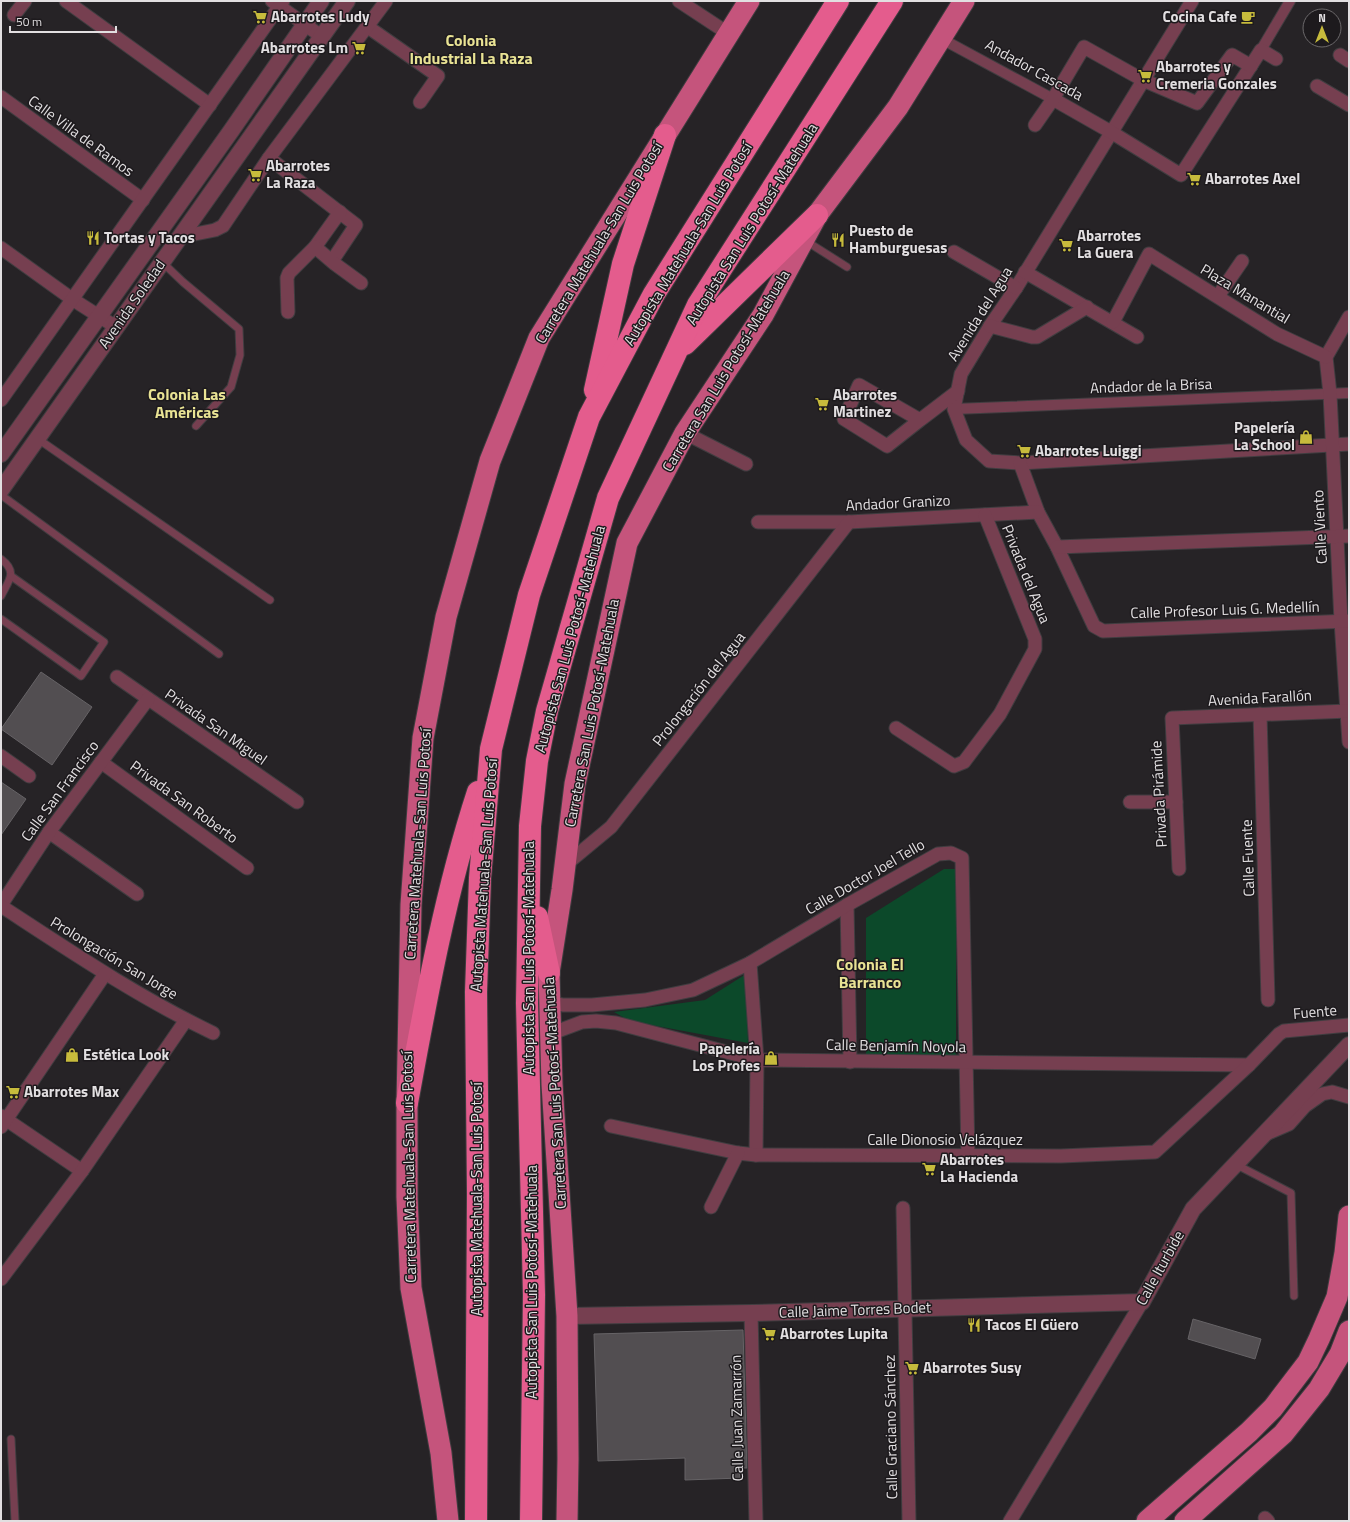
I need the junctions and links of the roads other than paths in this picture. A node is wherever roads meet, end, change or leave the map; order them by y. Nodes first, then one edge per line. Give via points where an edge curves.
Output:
1 (25, 1) edge
2 (66, 1) edge
3 (322, 1) edge
4 (347, 1) edge
5 (386, 1) edge
6 (678, 1) edge
7 (749, 1) edge
8 (838, 1) edge
9 (892, 1) edge
10 (964, 1) edge
11 (1192, 1) edge
12 (1290, 1) edge
13 (278, 3) edge
14 (14, 15) dead end
15 (305, 25) junction
16 (368, 27) junction
17 (729, 34) junction
18 (321, 36) junction
19 (940, 38) junction
20 (1261, 50) junction
21 (1276, 59) dead end
22 (1251, 66) junction
23 (1143, 80) junction
24 (1317, 86) dead end
25 (1, 98) edge
26 (1053, 99) junction
27 (420, 102) dead end
28 (210, 105) junction
29 (1349, 105) edge
30 (1035, 125) dead end
31 (1111, 132) junction
32 (665, 135) junction
33 (268, 158) junction
34 (143, 200) junction
35 (340, 212) junction
36 (817, 215) junction
37 (180, 237) junction
38 (804, 240) junction
39 (315, 247) junction
40 (1, 248) edge
41 (954, 252) dead end
42 (332, 261) junction
43 (1242, 261) dead end
44 (162, 262) junction
45 (847, 267) dead end
46 (1025, 272) junction
47 (362, 283) dead end
48 (1016, 288) junction
49 (1218, 296) junction
50 (72, 299) junction
51 (1087, 307) junction
52 (288, 312) dead end
53 (99, 317) junction
54 (1349, 317) edge
55 (1113, 322) junction
56 (990, 326) junction
57 (116, 327) junction
58 (1137, 336) dead end
59 (675, 353) junction
60 (1326, 357) junction
61 (958, 391) junction
62 (1349, 393) edge
63 (1330, 394) junction
64 (1, 400) edge
65 (954, 409) junction
66 (589, 417) junction
67 (920, 420) junction
68 (196, 426) dead end
69 (686, 433) junction
70 (38, 439) junction
71 (1349, 444) edge
72 (1332, 445) junction
73 (1, 454) edge
74 (1020, 463) junction
75 (746, 464) dead end
76 (1, 490) edge
77 (1, 495) edge
78 (1038, 512) junction
79 (985, 514) junction
80 (758, 522) dead end
81 (849, 522) junction
82 (1343, 536) edge
83 (1058, 547) junction
84 (1, 559) edge
85 (11, 576) junction
86 (1, 596) edge
87 (270, 600) dead end
88 (1, 619) edge
89 (1345, 621) edge
90 (219, 654) dead end
91 (117, 677) dead end
92 (148, 699) junction
93 (1348, 711) edge
94 (1260, 714) junction
95 (1172, 718) joint
96 (896, 728) dead end
97 (1349, 742) edge
98 (492, 749) junction
99 (1, 756) edge
100 (101, 762) junction
101 (29, 776) dead end
102 (297, 802) dead end
103 (1130, 802) dead end
104 (1176, 802) junction
105 (49, 832) junction
106 (564, 866) junction
107 (247, 868) dead end
108 (1179, 869) dead end
109 (529, 878) junction
110 (136, 894) dead end
111 (847, 905) junction
112 (1, 906) edge
113 (750, 963) junction
114 (549, 973) junction
115 (105, 974) junction
116 (1268, 1000) dead end
117 (549, 1002) junction
118 (186, 1020) junction
119 (1349, 1025) edge
120 (213, 1033) dead end
121 (550, 1034) junction
122 (1349, 1045) edge
123 (757, 1060) junction
124 (850, 1062) junction
125 (966, 1063) junction
126 (1249, 1065) junction
127 (1345, 1096) edge
128 (407, 1103) junction
129 (3, 1121) edge
130 (611, 1126) dead end
131 (1263, 1136) junction
132 (738, 1153) junction
133 (756, 1155) junction
134 (968, 1156) junction
135 (1235, 1164) junction
136 (82, 1171) junction
137 (711, 1207) dead end
138 (903, 1208) dead end
139 (1349, 1216) edge
140 (1, 1279) edge
141 (1294, 1296) dead end
142 (1142, 1302) junction
143 (905, 1308) junction
144 (751, 1313) junction
145 (567, 1316) junction
146 (1349, 1331) edge
147 (12, 1439) dead end
148 (568, 1459) junction
149 (15, 1521) edge
150 (448, 1521) edge
151 (476, 1521) edge
152 (532, 1521) edge
153 (567, 1521) edge
154 (576, 1521) edge
155 (756, 1521) edge
156 (909, 1521) edge
157 (1010, 1521) edge
158 (1147, 1521) edge
159 (1185, 1521) edge

1 - 14 street
2 - 28 street
3 - 15 street, Avenida Soledad
4 - 18 street, Avenida Soledad
5 - 16 street
6 - 17 street
7 - 17 main road, Carretera Matehuala-San Luis Potosí
8 - 66 highway, Autopista Matehuala-San Luis Potosí via 654,294
9 - 59 highway, Autopista San Luis Potosí-Matehuala via 698,305
10 - 19 main road, Carretera San Luis Potosí-Matehuala
11 - 23 street, Avenida del Agua
12 - 20 street
13 - 15 street
13 - 28 street
15 - 18 street
15 - 53 street, Avenida Soledad
16 - 27 street via 438,76
16 - 33 street
17 - 32 main road, Carretera Matehuala-San Luis Potosí
18 - 37 street, Avenida Soledad
19 - 26 street, Andador Cascada
19 - 36 main road, Carretera San Luis Potosí-Matehuala via 898,107
20 - 21 street
20 - 22 street
22 - 23 street via 1232,55 1197,103
22 - 31 street, Andador Cascada via 1181,175
23 - 26 street via 1084,47
23 - 31 street, Avenida del Agua
24 - 29 street
25 - 34 street, Calle Villa de Ramos
26 - 30 street
26 - 31 street, Andador Cascada
28 - 34 street
31 - 46 street, Avenida del Agua
32 - 66 highway via 623,264
32 - 128 main road, Carretera Matehuala-San Luis Potosí via 539,338 490,461 446,617 423,738 411,905
33 - 35 street
33 - 37 street via 223,226
34 - 50 street
35 - 39 street
35 - 42 street via 356,225
36 - 38 main road, Carretera San Luis Potosí-Matehuala
36 - 59 highway
37 - 44 street, Avenida Soledad
38 - 45 lane
38 - 69 main road, Carretera San Luis Potosí-Matehuala via 763,315
39 - 42 street
39 - 52 street via 289,273
40 - 50 street
41 - 48 street
42 - 47 street
43 - 49 street
44 - 57 street, Avenida Soledad
44 - 68 lane via 239,330 240,356 231,387
46 - 48 street, Avenida del Agua
46 - 51 street
48 - 56 street, Avenida del Agua
49 - 55 street, Plaza Manantial via 1149,254
49 - 60 street, Plaza Manantial via 1277,334
50 - 53 street
50 - 64 street
51 - 55 street
51 - 56 street via 1036,337
53 - 57 street
53 - 73 street, Avenida Soledad
54 - 60 street
55 - 58 street
56 - 61 street, Avenida del Agua via 962,374
57 - 70 street, Avenida Soledad
59 - 109 highway, Autopista San Luis Potosí-Matehuala via 608,498 547,711 537,761 530,826
60 - 63 street, Calle Viento
61 - 65 street, Avenida del Agua
61 - 67 street
62 - 63 street, Andador de la Brisa
63 - 65 street, Andador de la Brisa
63 - 72 street, Calle Viento
65 - 74 street via 966,440 989,461
66 - 98 highway, Autopista Matehuala-San Luis Potosí via 529,595
67 - 67 street via 859,385 844,418 887,446
69 - 75 street
69 - 106 main road, Carretera San Luis Potosí-Matehuala via 627,543 575,784
70 - 76 street, Avenida Soledad
70 - 87 lane
71 - 72 street
72 - 74 street
72 - 82 street, Calle Viento
74 - 78 street
77 - 90 lane
78 - 79 street, Andador Granizo
78 - 83 street
79 - 81 street, Andador Granizo
79 - 96 street, Privada del Agua via 1035,639 1035,649 1000,714 964,762 954,766
80 - 81 street, Andador Granizo
81 - 106 street, Prolongación del Agua via 611,827
82 - 83 street
82 - 89 street, Calle Viento
83 - 89 street, Calle Profesor Luis G. Medellín via 1094,626 1103,631
84 - 85 lane via 11,570
85 - 86 lane
85 - 88 lane via 104,642 81,676
89 - 93 street, Calle Viento
91 - 92 street, Privada San Miguel
92 - 100 street, Calle San Francisco
92 - 102 street, Privada San Miguel
93 - 94 street, Avenida Farallón
93 - 97 street, Calle Viento
94 - 95 street, Avenida Farallón
94 - 116 street, Calle Fuente
95 - 104 street, Privada Pirámide
98 - 128 highway via 472,808 450,893
98 - 151 highway, Autopista Matehuala-San Luis Potosí via 480,878 476,992
99 - 101 street
100 - 105 street, Calle San Francisco
100 - 107 street, Privada San Roberto
103 - 104 street
104 - 108 street, Privada Pirámide
105 - 110 street
105 - 112 street, Calle San Francisco
106 - 114 main road, Carretera San Luis Potosí-Matehuala
109 - 114 highway
109 - 152 highway, Autopista San Luis Potosí-Matehuala via 527,1003 534,1295
111 - 113 street, Calle Doctor Joel Tello
111 - 124 street
111 - 125 street, Calle Doctor Joel Tello via 938,854 951,853 962,858
112 - 115 street, Prolongación San Jorge
113 - 117 street, Calle Doctor Joel Tello via 693,990 645,1000 578,1006
113 - 123 street
114 - 117 main road, Carretera San Luis Potosí-Matehuala
115 - 118 street, Prolongación San Jorge
115 - 129 street
117 - 121 main road, Carretera San Luis Potosí-Matehuala
118 - 120 street, Prolongación San Jorge
118 - 136 street
119 - 126 street, Fuente via 1284,1031
121 - 123 street, Calle Benjamín Noyola via 582,1022 616,1023
121 - 145 main road, Carretera San Luis Potosí-Matehuala
122 - 131 street, Calle Iturbide
123 - 124 street, Calle Benjamín Noyola
123 - 133 street
124 - 125 street, Calle Benjamín Noyola
125 - 126 street, Calle Benjamín Noyola
125 - 134 street, Calle Doctor Joel Tello
126 - 134 street, Calle Dionosio Velázquez via 1155,1152
127 - 131 street via 1332,1092 1322,1094 1305,1106 1288,1124
128 - 150 main road, Carretera Matehuala-San Luis Potosí via 410,1288 441,1453
129 - 136 street
130 - 132 street, Calle Dionosio Velázquez
131 - 135 street, Calle Iturbide
132 - 133 street, Calle Dionosio Velázquez
132 - 137 street
133 - 134 street, Calle Dionosio Velázquez
135 - 141 lane via 1291,1193
135 - 142 street, Calle Iturbide via 1192,1209
136 - 140 street
138 - 143 street, Calle Graciano Sánchez
139 - 158 main road via 1346,1253 1337,1297 1308,1362 1274,1408
142 - 143 street, Calle Jaime Torres Bodet
142 - 157 street, Calle Iturbide
143 - 144 street, Calle Jaime Torres Bodet
143 - 156 street, Calle Graciano Sánchez
144 - 145 street, Calle Jaime Torres Bodet
144 - 155 street, Calle Juan Zamarrón
145 - 148 main road, Carretera San Luis Potosí-Matehuala
146 - 159 main road via 1340,1354 1319,1389 1283,1434
147 - 149 lane
148 - 153 main road, Carretera San Luis Potosí-Matehuala
148 - 154 main road

